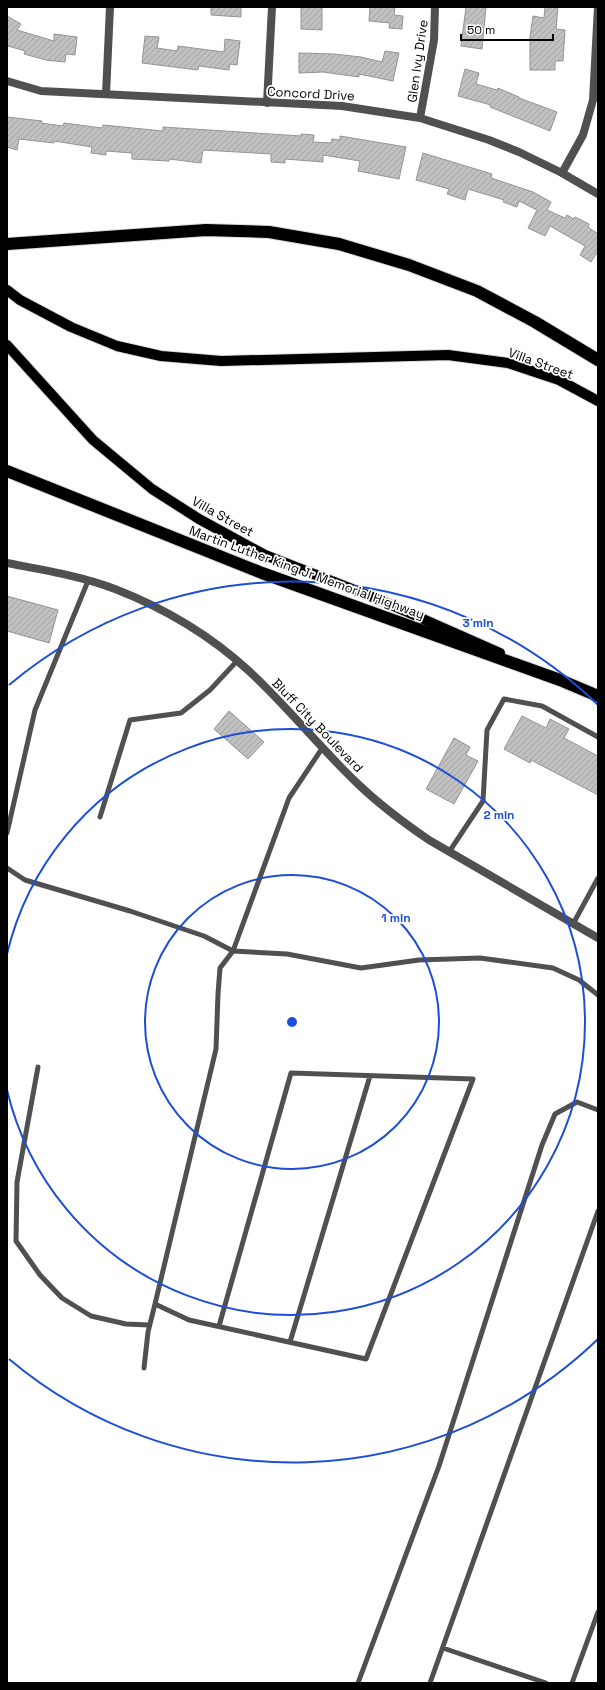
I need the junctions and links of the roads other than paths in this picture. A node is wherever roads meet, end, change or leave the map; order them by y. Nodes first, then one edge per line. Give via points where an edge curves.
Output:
1 (110, 7) edge
2 (272, 7) edge
3 (435, 7) edge
4 (598, 7) edge
5 (598, 28) edge
6 (597, 62) edge
7 (7, 81) edge
8 (106, 94) junction
9 (267, 103) junction
10 (420, 118) junction
11 (562, 173) junction
12 (598, 194) edge
13 (7, 244) edge
14 (7, 290) edge
15 (7, 345) edge
16 (598, 360) edge
17 (598, 401) edge
18 (7, 471) edge
19 (7, 563) edge
20 (88, 581) junction
21 (237, 661) junction
22 (560, 680) junction
23 (598, 696) edge
24 (598, 737) edge
25 (323, 747) junction
26 (9, 813) edge
27 (100, 818) dead end
28 (7, 833) edge
29 (449, 852) junction
30 (7, 868) edge
31 (598, 878) edge
32 (573, 924) junction
33 (598, 938) edge
34 (233, 951) junction
35 (598, 995) edge
36 (38, 1067) dead end
37 (370, 1076) junction
38 (598, 1110) edge
39 (598, 1211) edge
40 (155, 1304) junction
41 (149, 1325) junction
42 (219, 1326) junction
43 (290, 1342) junction
44 (144, 1368) dead end
45 (598, 1612) edge
46 (443, 1648) junction
47 (358, 1683) edge
48 (430, 1683) edge
49 (546, 1683) edge
50 (572, 1683) edge

1 - 8 street
2 - 9 street
3 - 10 street, Glen Ivy Drive via 434,40
4 - 5 street
5 - 6 street
6 - 11 street via 589,118
7 - 8 street, Concord Drive via 41,91
8 - 9 street, Concord Drive
9 - 10 street, Concord Drive via 342,106
10 - 11 street, Concord Drive via 520,152
11 - 12 street, Concord Drive
13 - 16 highway via 206,230 269,232 339,244 409,265 476,291 535,322
14 - 17 main road, Villa Street via 71,328 117,346 161,356 221,361 448,355 508,363 559,380
15 - 22 main road, Villa Street via 93,440 152,489 199,519 265,554 380,600
18 - 22 highway, Martin Luther King Jr Memorial Highway via 262,573
19 - 20 street, Bluff City Boulevard
20 - 21 street, Bluff City Boulevard via 115,589 171,616 196,630
20 - 26 lane via 34,710
21 - 25 street, Bluff City Boulevard
21 - 27 lane via 210,690 181,713 130,720
22 - 23 highway, Martin Luther King Jr Memorial Highway
24 - 29 lane via 542,706 504,699 488,730 483,801
25 - 29 street, Bluff City Boulevard via 357,783 404,823
25 - 34 lane via 289,798
26 - 28 lane
29 - 32 street, Bluff City Boulevard
30 - 34 lane via 25,880 204,936
31 - 32 lane
32 - 33 street, Bluff City Boulevard
34 - 35 lane via 287,954 361,968 419,960 480,958 553,968 579,980
34 - 40 lane via 220,968 216,1049
36 - 41 lane via 17,1182 16,1241 40,1276 62,1298 91,1316 126,1324
37 - 42 lane via 290,1073
37 - 43 lane
37 - 43 lane via 473,1079 366,1359
38 - 47 lane via 577,1102 555,1114 542,1145 439,1466
39 - 46 lane
40 - 41 lane
40 - 42 lane via 189,1320
41 - 44 lane
42 - 43 lane
45 - 50 lane
46 - 48 lane
46 - 49 lane

